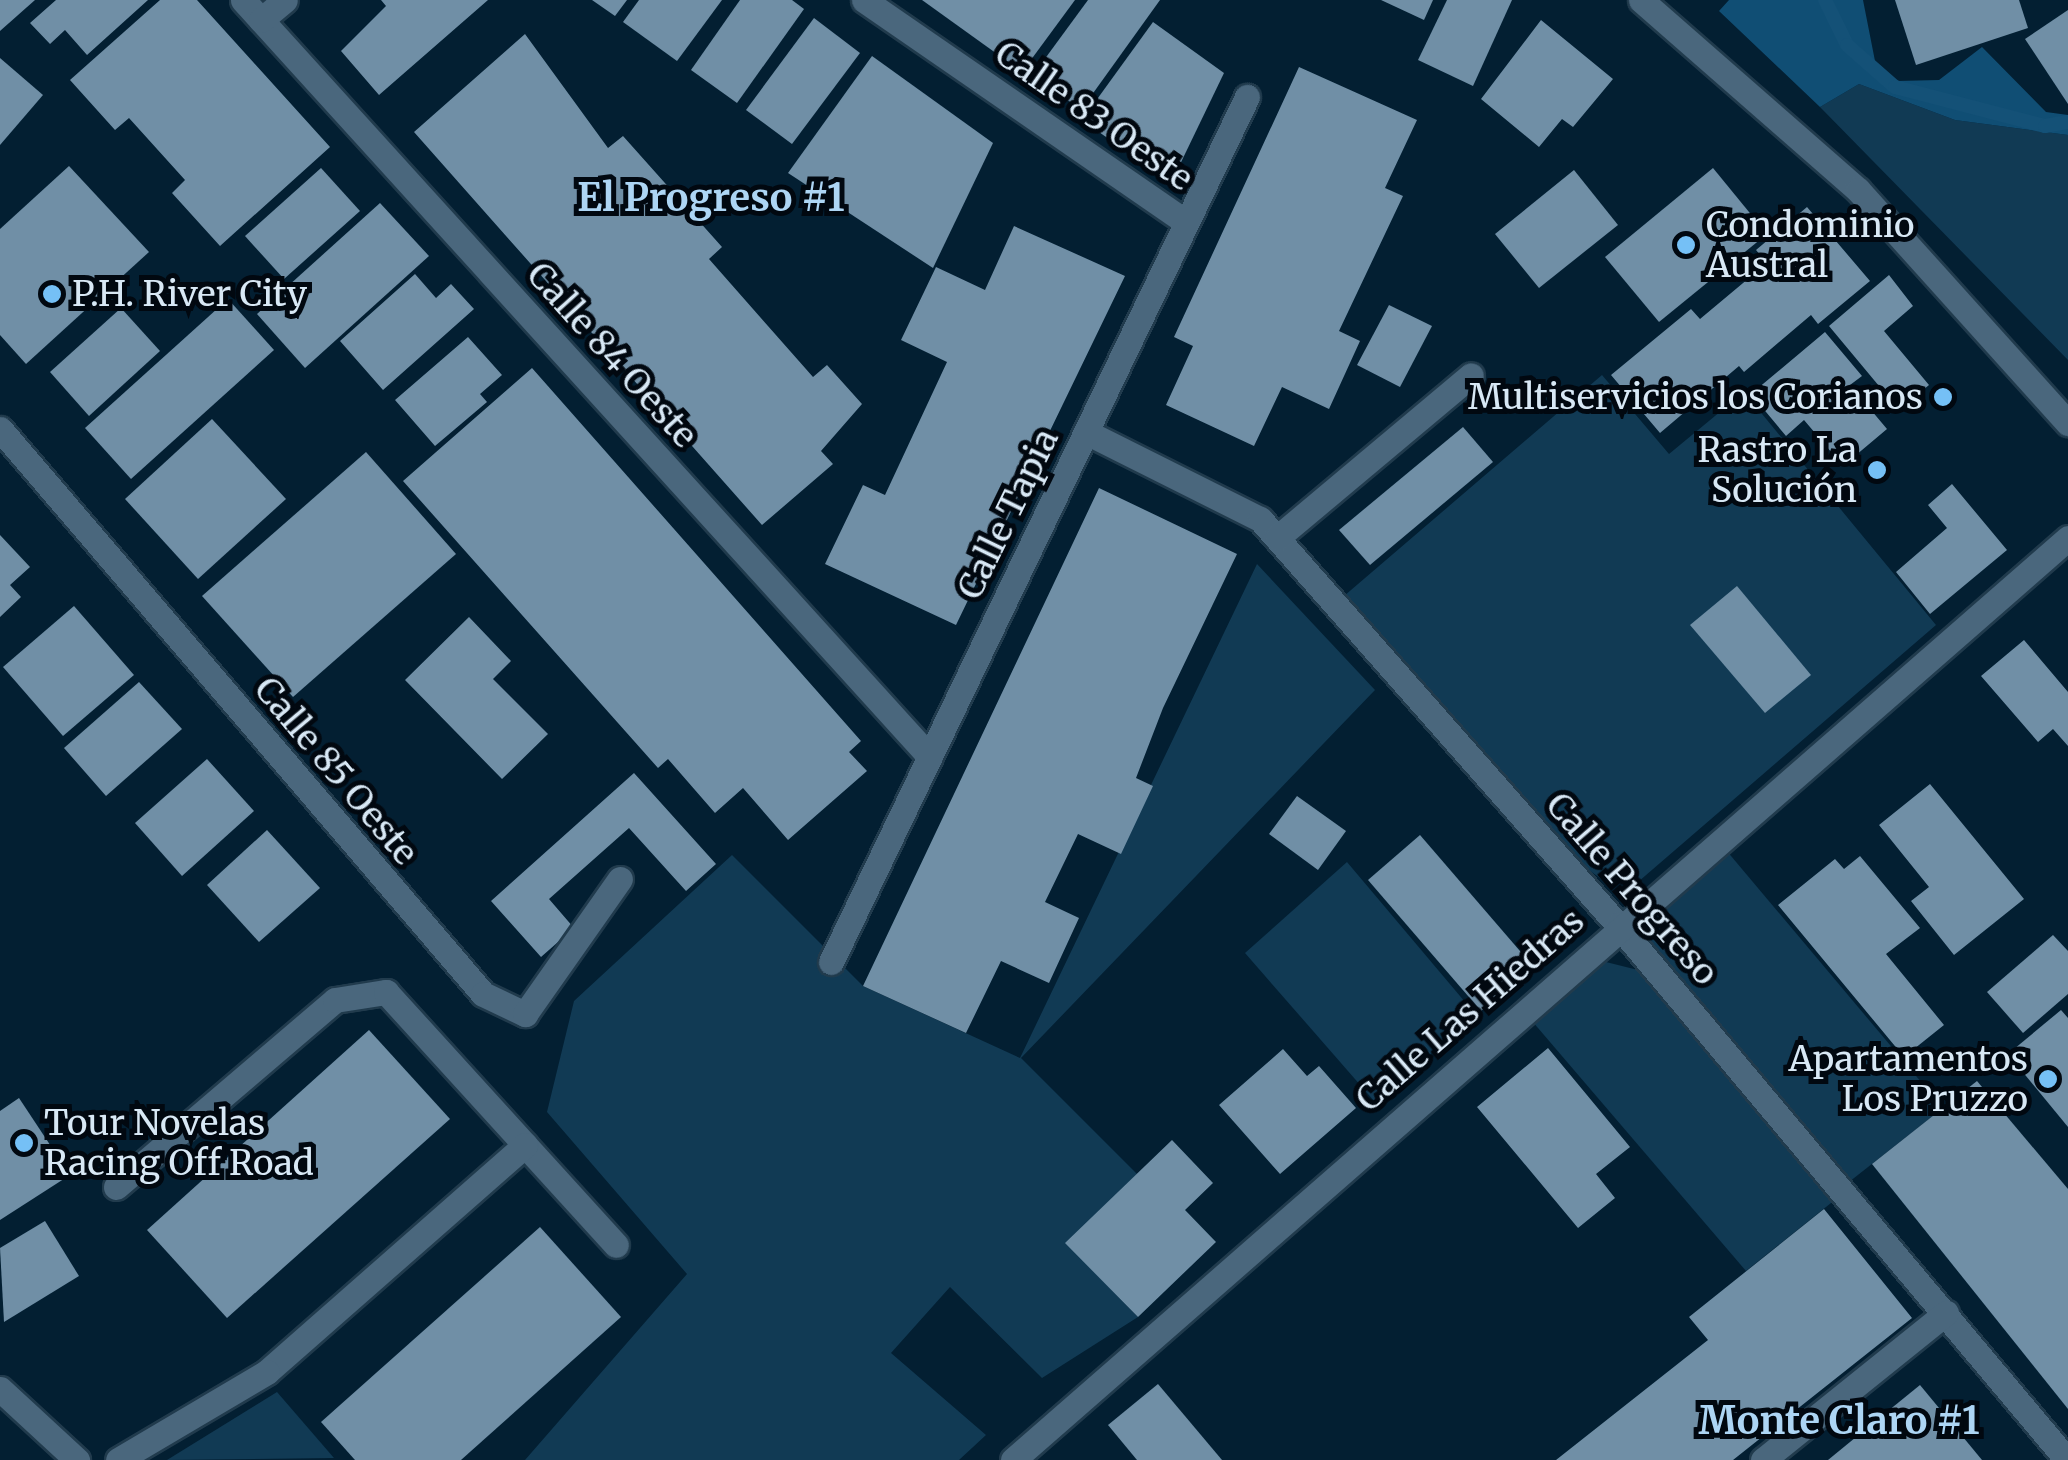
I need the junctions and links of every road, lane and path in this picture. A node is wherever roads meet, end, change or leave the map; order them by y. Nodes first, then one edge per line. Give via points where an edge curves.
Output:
1 (244, 0) edge
2 (285, 0) edge
3 (864, 0) edge
4 (1641, 0) edge
5 (261, 20) junction
6 (1247, 97) dead end
7 (1186, 222) junction
8 (1472, 375) dead end
9 (2068, 423) edge
10 (0, 429) edge
11 (1086, 432) junction
12 (1277, 538) junction
13 (2068, 538) edge
14 (930, 757) junction
15 (620, 879) dead end
16 (1618, 925) junction
17 (831, 962) dead end
18 (526, 1145) junction
19 (116, 1187) dead end
20 (616, 1245) dead end
21 (1946, 1313) junction
22 (0, 1389) edge
23 (76, 1460) edge
24 (118, 1460) edge
25 (1013, 1460) edge
26 (1763, 1460) edge
27 (2067, 1460) edge

1 - 5 street, Calle 84 Oeste
2 - 5 street
3 - 7 street, Calle 83 Oeste
4 - 9 street via 1858,190
5 - 14 street, Calle 84 Oeste
6 - 7 street, Calle Tapia
7 - 11 street, Calle Tapia
8 - 12 street
10 - 15 street, Calle 85 Oeste via 483,994 525,1014 556,982
11 - 12 street, Calle Progreso via 1260,519
11 - 14 street, Calle Tapia
12 - 16 street, Calle Progreso
13 - 16 street, Calle Las Hiedras
14 - 17 street, Calle Tapia
16 - 21 street, Calle Progreso
16 - 25 street, Calle Las Hiedras
18 - 19 street via 386,992 336,1000
18 - 20 street
18 - 24 street via 266,1372
21 - 26 street
21 - 27 street, Calle Progreso
22 - 23 street

